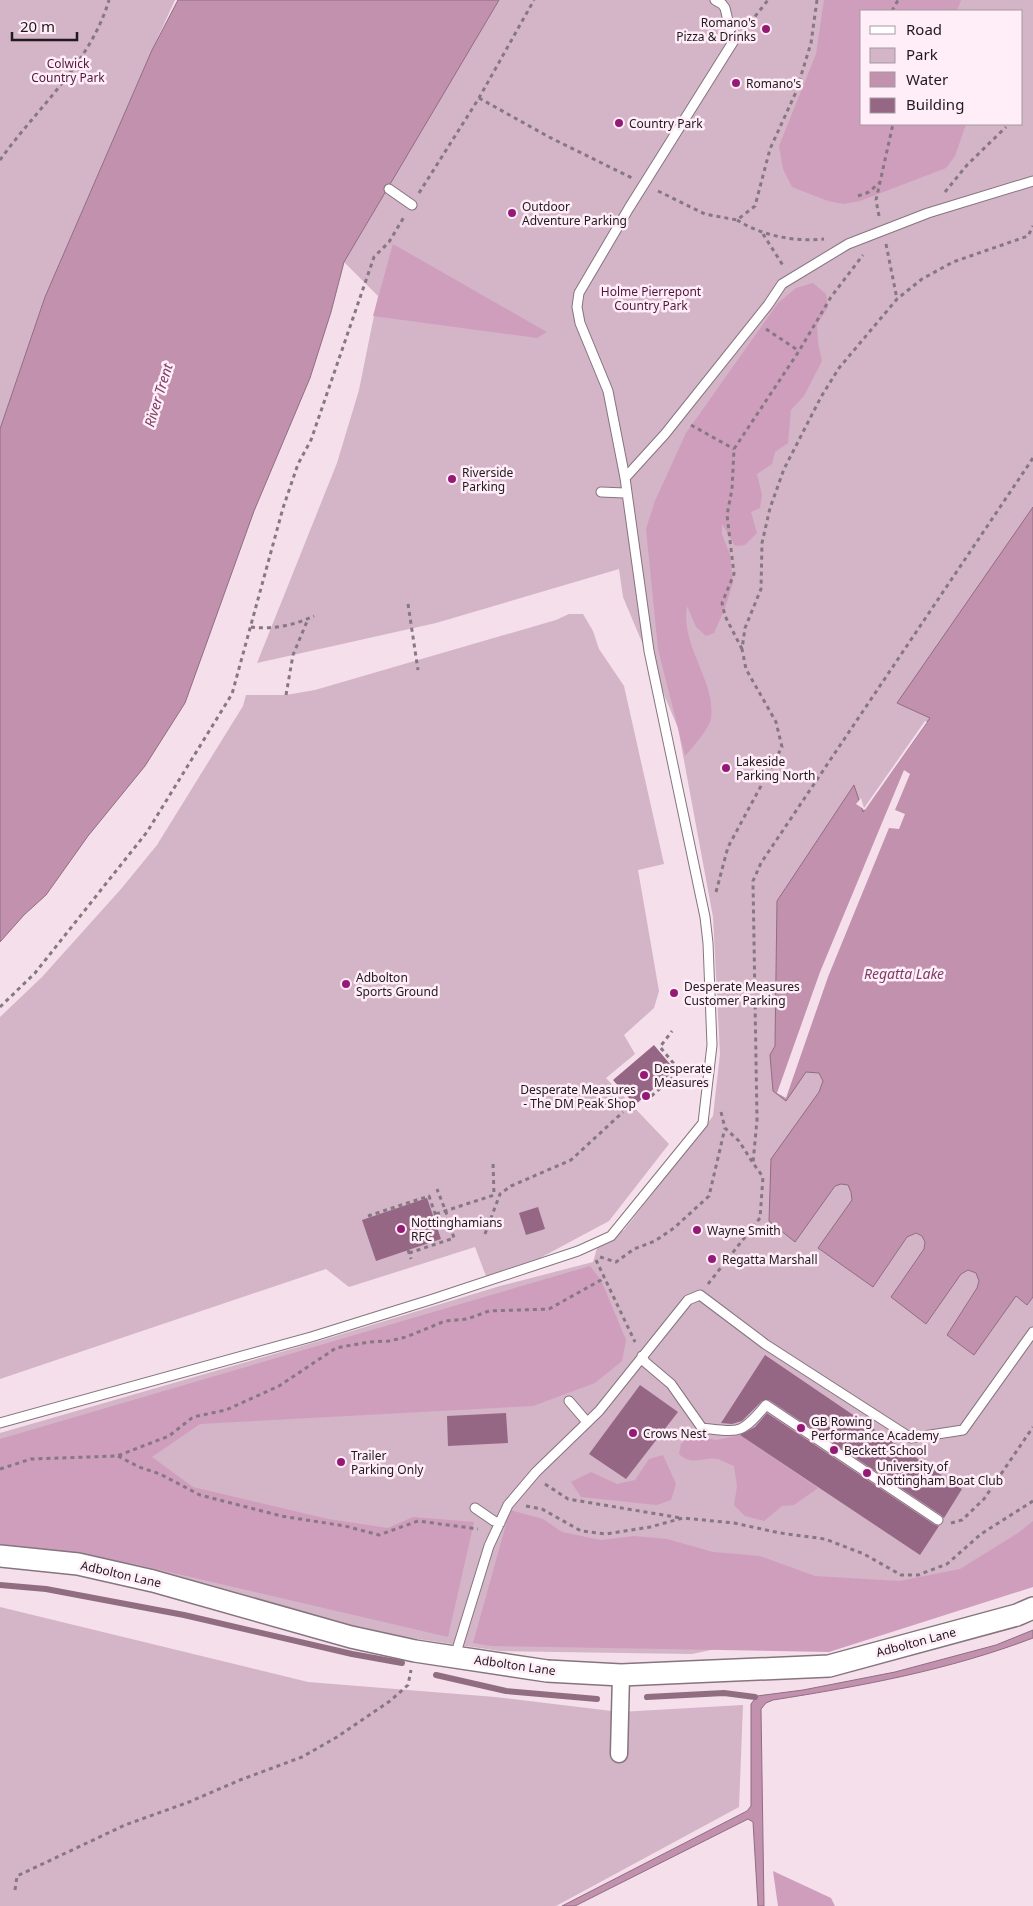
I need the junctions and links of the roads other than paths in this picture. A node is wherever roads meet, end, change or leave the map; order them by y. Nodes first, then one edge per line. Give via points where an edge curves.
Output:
1 (715, 0) edge
2 (1033, 181) edge
3 (389, 189) dead end
4 (412, 205) road end
5 (624, 478) junction
6 (600, 492) dead end
7 (626, 493) junction
8 (1033, 1332) edge
9 (642, 1356) junction
10 (569, 1401) dead end
11 (587, 1422) junction
12 (0, 1423) edge
13 (475, 1508) dead end
14 (938, 1520) road end
15 (498, 1527) junction
16 (0, 1556) edge
17 (1033, 1608) edge
18 (455, 1656) junction
19 (621, 1675) junction
20 (619, 1754) dead end

1 - 5 lane via 725,8 733,42 579,293 577,307 582,330 606,384
2 - 5 lane via 928,213 848,244 782,284 677,419
3 - 4 lane
5 - 7 lane
6 - 7 lane
7 - 12 lane via 649,651 708,943 712,1045 703,1123 611,1236 433,1299 311,1337
8 - 9 lane via 964,1430 911,1438 765,1344 700,1295 688,1300
9 - 11 lane
9 - 14 lane via 644,1362 671,1384 702,1428 734,1432 750,1424 766,1405
10 - 11 lane
11 - 15 lane via 532,1476 510,1503
13 - 15 lane
15 - 18 lane via 488,1546
16 - 18 street, Adbolton Lane via 78,1564 134,1576 351,1636 415,1651
17 - 19 street, Adbolton Lane via 829,1666
18 - 19 street, Adbolton Lane via 547,1670
19 - 20 street

